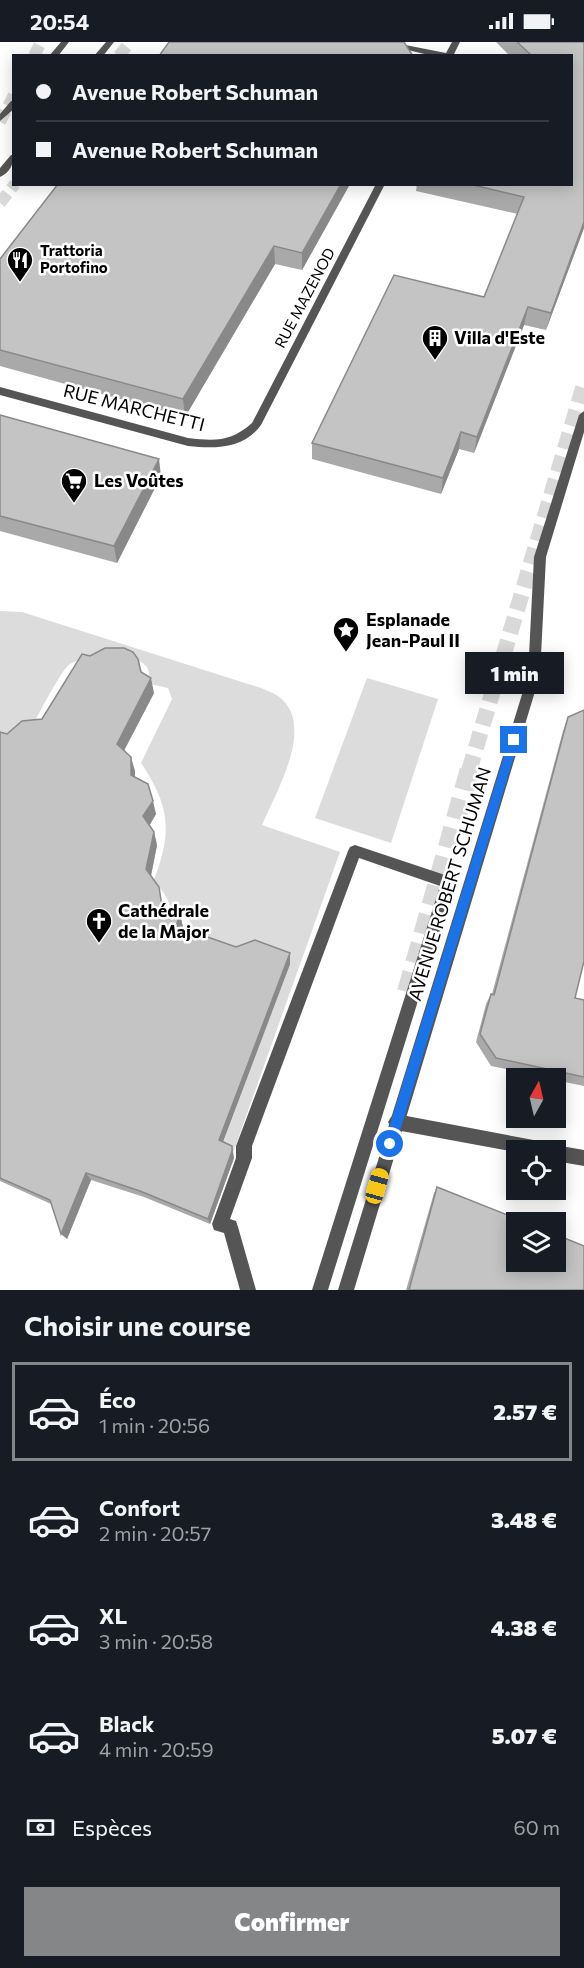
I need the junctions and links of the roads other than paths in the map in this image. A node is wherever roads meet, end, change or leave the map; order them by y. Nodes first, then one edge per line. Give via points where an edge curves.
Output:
1 (65, 42) edge
2 (110, 42) edge
3 (378, 42) edge
4 (55, 54) edge
5 (100, 54) edge
6 (438, 54) edge
7 (12, 105) edge
8 (0, 119) edge
9 (12, 159) edge
10 (0, 174) edge
11 (380, 186) edge
12 (0, 391) edge
13 (584, 415) edge
14 (256, 425) joint
15 (396, 1122) junction
16 (506, 1143) edge
17 (566, 1155) edge
18 (584, 1158) edge
19 (248, 1290) edge
20 (320, 1290) edge
21 (346, 1290) edge

1 - 4 street
2 - 5 street
3 - 6 street
7 - 8 street
9 - 10 street
11 - 14 street, RUE MAZENOD
12 - 14 street, RUE MARCHETTI via 203,444 236,441
13 - 15 street, AVENUE ROBERT SCHUMAN via 540,557 534,675
15 - 16 street
15 - 21 street, AVENUE ROBERT SCHUMAN
17 - 18 street
19 - 20 street via 230,1227 220,1224 244,1158 244,1146 355,851 448,882

